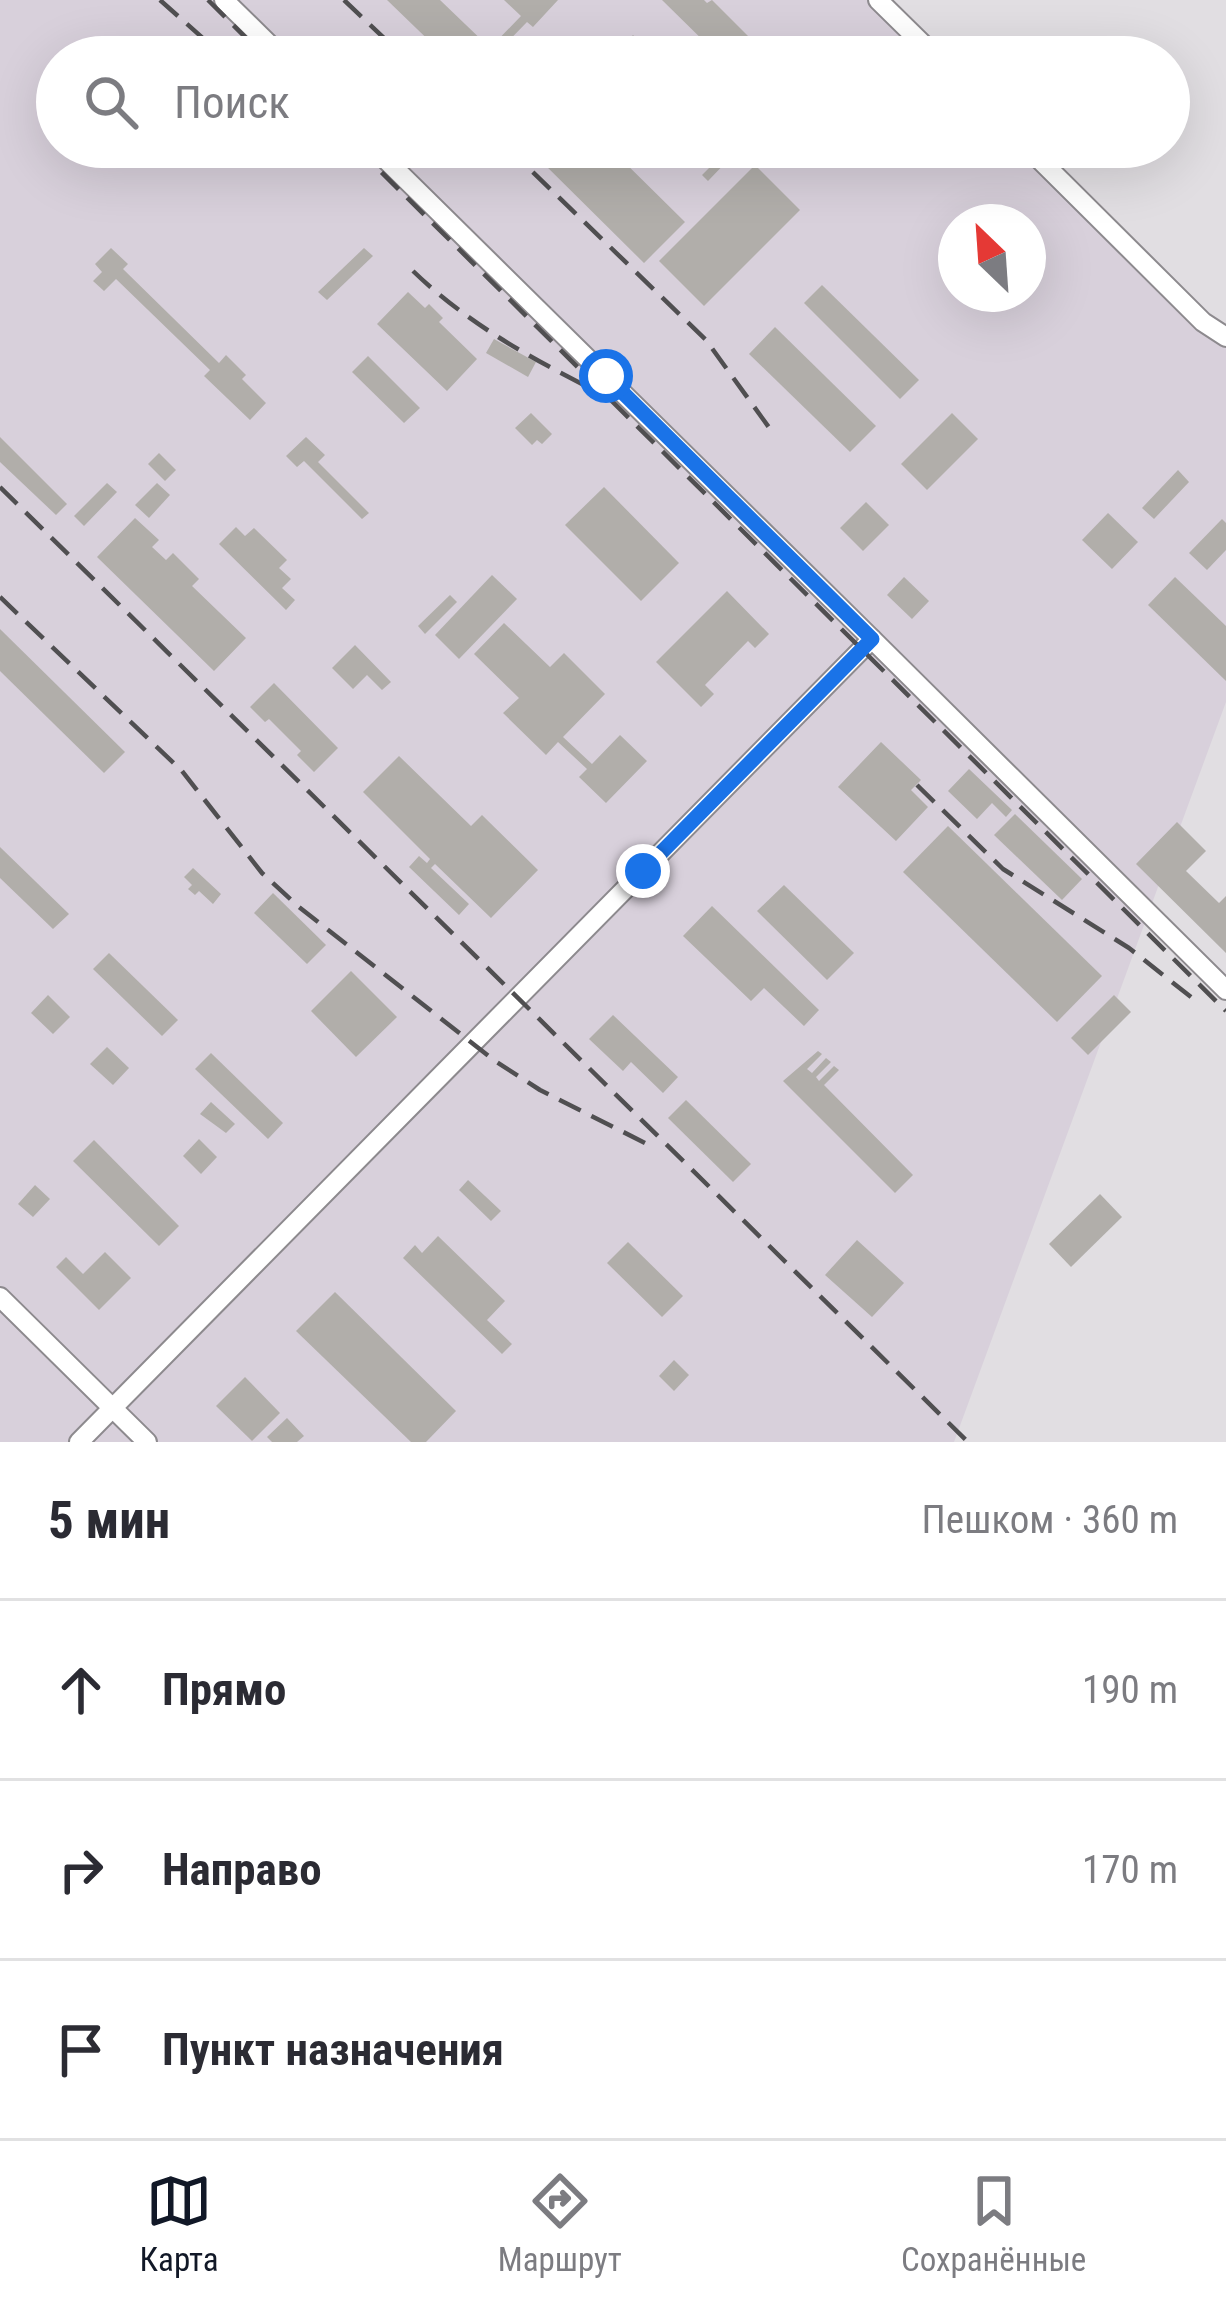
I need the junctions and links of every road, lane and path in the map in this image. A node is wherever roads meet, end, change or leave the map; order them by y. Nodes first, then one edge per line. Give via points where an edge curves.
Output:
1 (224, 0) edge
2 (878, 0) edge
3 (261, 36) edge
4 (915, 36) edge
5 (394, 168) edge
6 (1048, 168) edge
7 (1226, 337) edge
8 (872, 639) junction
9 (1226, 990) edge
10 (0, 1297) edge
11 (112, 1408) junction
12 (79, 1442) edge
13 (146, 1442) edge

1 - 3 street
2 - 4 street
5 - 8 street
6 - 7 street
8 - 9 street
8 - 11 street
10 - 11 street
11 - 12 street
11 - 13 street

